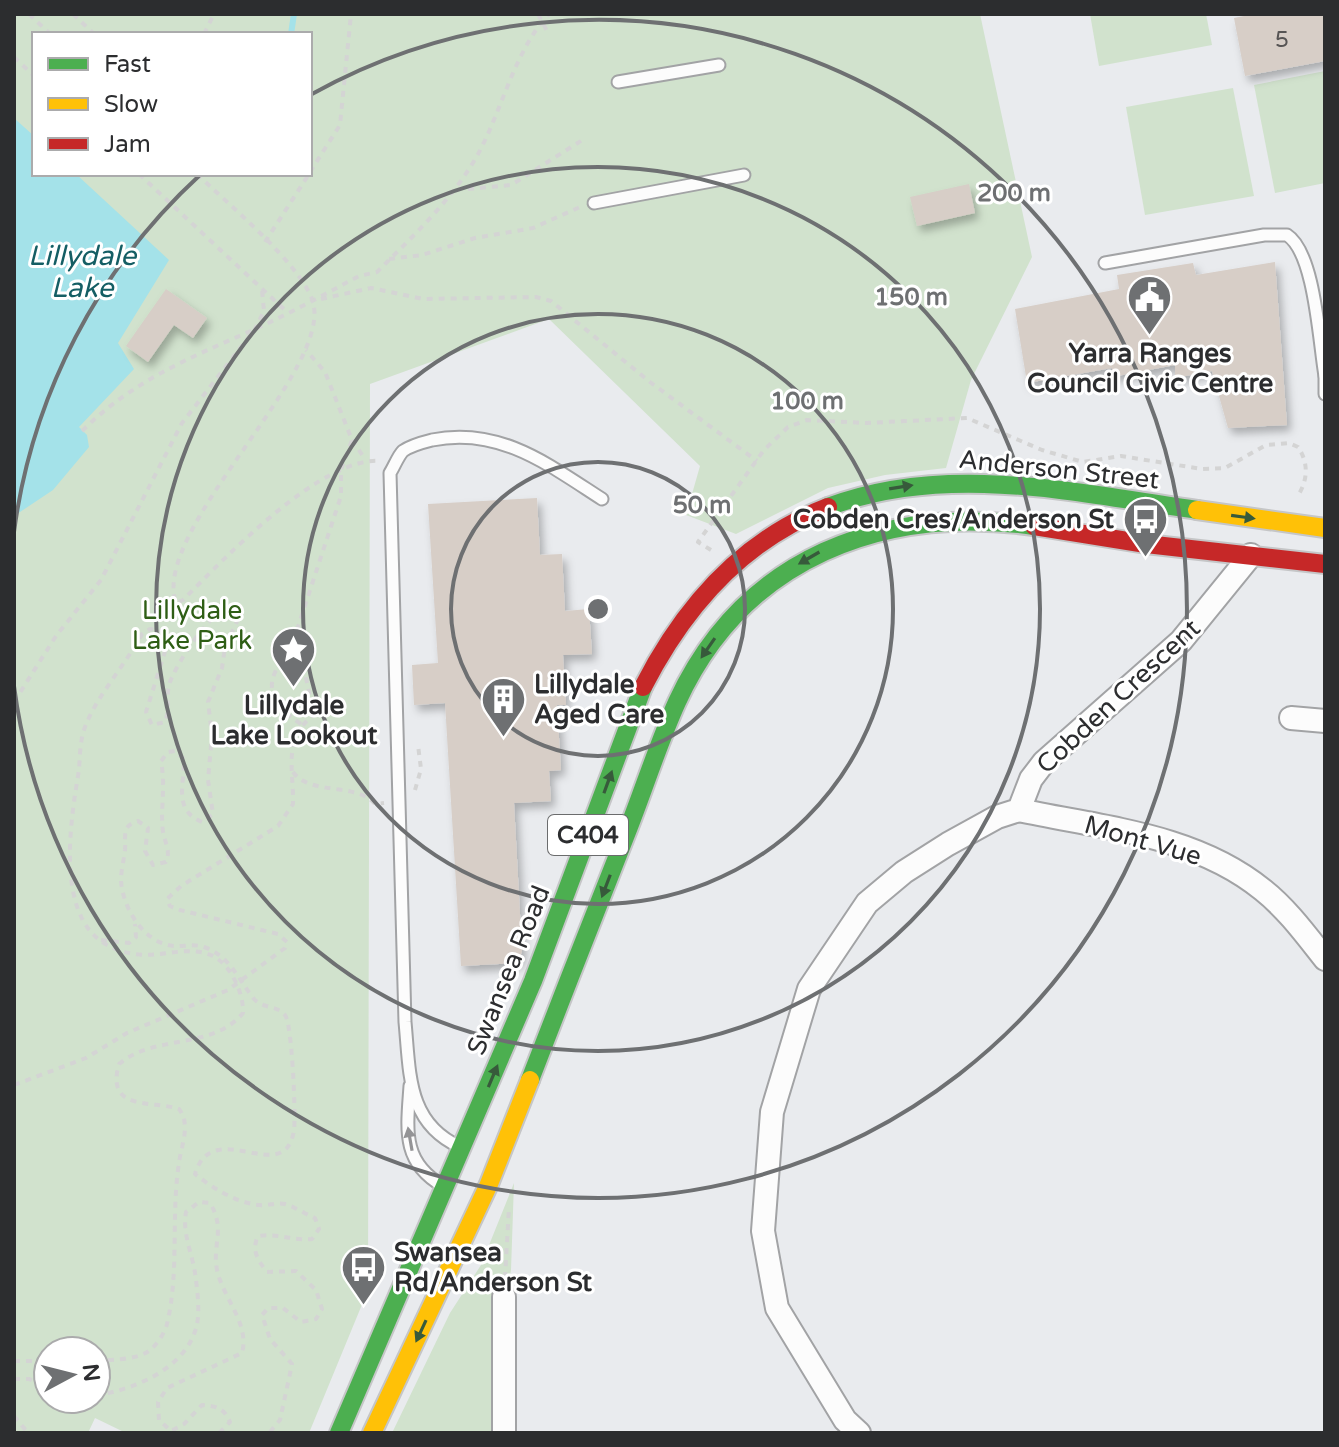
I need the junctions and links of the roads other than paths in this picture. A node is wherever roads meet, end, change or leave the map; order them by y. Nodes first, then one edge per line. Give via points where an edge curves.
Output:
1 (719, 65) dead end
2 (618, 82) dead end
3 (744, 175) dead end
4 (594, 203) road end
5 (1105, 263) dead end
6 (1325, 375) edge
7 (1325, 394) edge
8 (1093, 496) junction
9 (602, 499) dead end
10 (1325, 528) edge
11 (753, 548) joint
12 (1251, 555) junction
13 (1325, 564) edge
14 (1291, 718) dead end
15 (1325, 721) edge
16 (1019, 810) junction
17 (1325, 959) edge
18 (410, 1074) junction
19 (463, 1148) junction
20 (489, 1184) junction
21 (446, 1188) junction
22 (420, 1245) junction
23 (461, 1246) junction
24 (504, 1297) dead end
25 (339, 1433) edge
26 (372, 1433) edge
27 (504, 1433) edge
28 (859, 1433) edge

1 - 2 lane
3 - 4 lane
5 - 6 lane via 1287,235 1300,247 1306,266
6 - 7 lane
8 -> 10 main road, Anderson Street / C404
11 -> 8 main road, Anderson Street / C404 via 835,504 914,485 984,482
8 - 12 main road via 1165,520 1244,532
9 - 18 lane via 536,456 494,439 423,442 403,451 390,473 401,969
19 -> 11 main road, Swansea Road / C404 via 559,915 644,684 700,596
12 - 13 main road, C404
12 - 16 street, Cobden Crescent via 1181,641 1044,762
12 -> 20 main road, C404 via 987,521 922,521 879,529 818,552 760,590 713,639 678,701
14 - 15 street
16 - 17 street, Mont Vue via 1112,827 1211,859 1263,890
16 - 28 street via 937,851 867,903 809,989 772,1112 763,1231 777,1308 845,1420
18 - 19 lane via 425,1124
21 -> 18 lane via 416,1165 407,1132
19 - 20 main road
19 - 21 main road, Swansea Road / C404
20 - 21 main road
20 - 23 main road, C404
21 - 22 main road, Swansea Road / C404
22 - 23 main road via 443,1239
22 - 25 main road, Swansea Road / C404
23 -> 26 main road, C404
24 - 27 street

